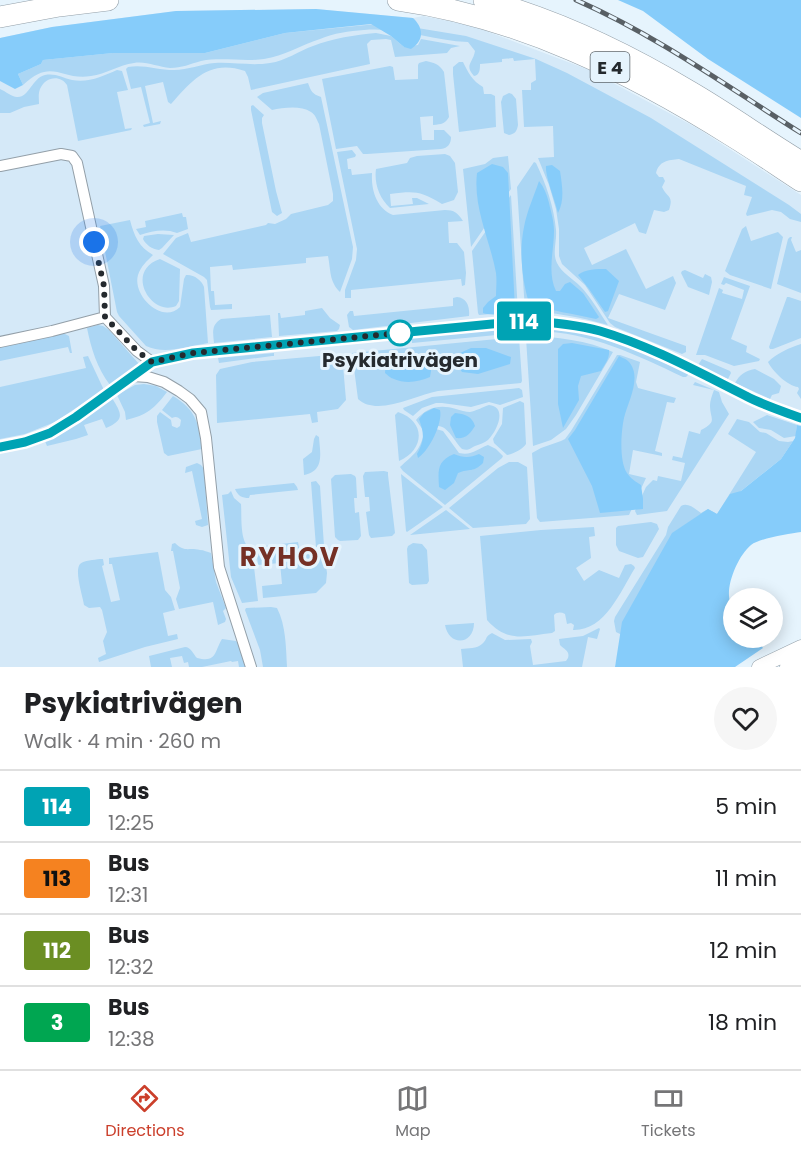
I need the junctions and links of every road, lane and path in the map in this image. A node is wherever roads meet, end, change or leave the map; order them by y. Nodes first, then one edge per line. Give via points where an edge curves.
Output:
1 (108, 0) edge
2 (398, 0) edge
3 (484, 0) edge
4 (0, 17) edge
5 (801, 162) edge
6 (0, 166) edge
7 (801, 181) edge
8 (105, 317) junction
9 (0, 342) edge
10 (152, 362) junction
11 (133, 376) junction
12 (801, 418) edge
13 (0, 447) edge
14 (801, 647) edge
15 (801, 661) edge
16 (251, 667) edge
17 (759, 667) edge
18 (788, 667) edge

1 - 4 highway
2 - 7 highway, E 4 via 498,23 579,53 680,105
3 - 5 highway, E 4 via 552,22 620,52 690,91
6 - 8 street via 61,154 72,156 77,163 104,286
8 - 9 street
8 - 10 street
10 - 11 street
10 - 12 street via 193,353 523,321 555,322 598,330 643,346 754,400
11 - 13 street via 50,433
11 - 16 street via 164,382 179,390 201,412 219,567
14 - 17 street
15 - 18 street

